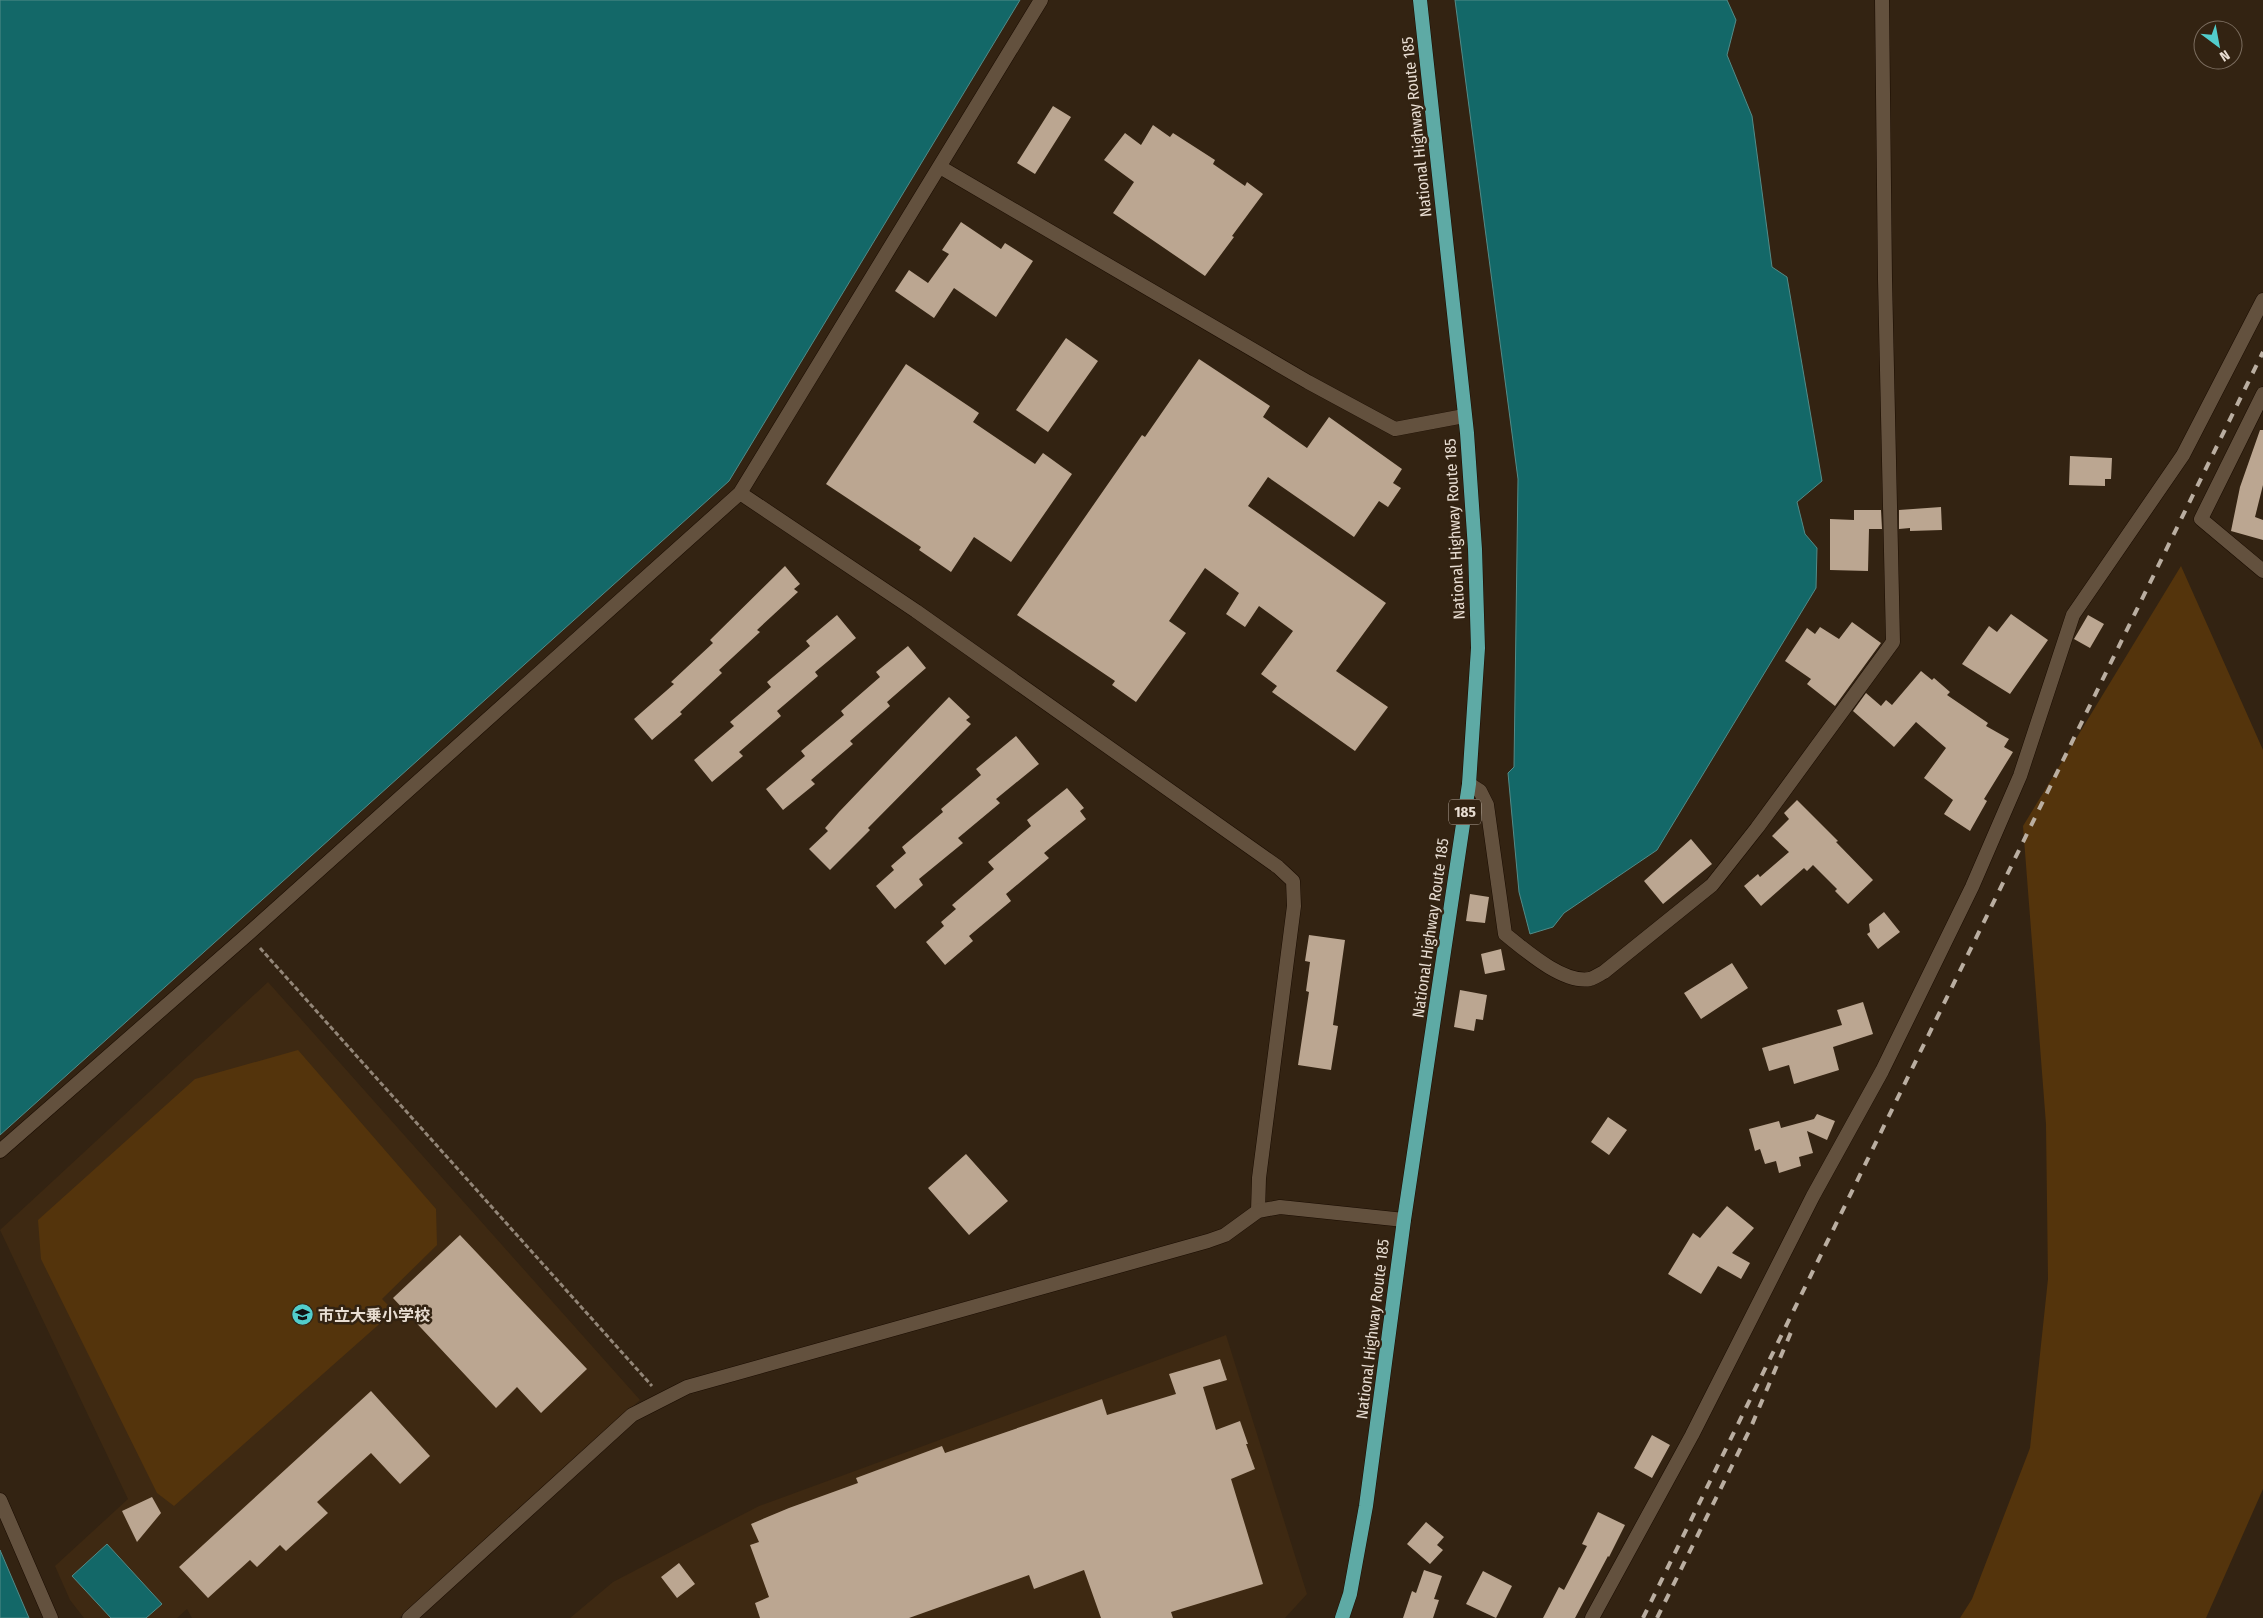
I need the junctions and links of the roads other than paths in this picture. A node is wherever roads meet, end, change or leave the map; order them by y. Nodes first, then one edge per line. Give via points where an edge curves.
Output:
1 (1041, 0) edge
2 (1420, 0) edge
3 (1882, 0) edge
4 (940, 167) junction
5 (2263, 300) edge
6 (2263, 394) edge
7 (1464, 416) junction
8 (740, 493) junction
9 (2263, 571) edge
10 (1469, 784) junction
11 (0, 1152) edge
12 (1258, 1211) junction
13 (1404, 1220) junction
14 (0, 1500) edge
15 (51, 1618) edge
16 (409, 1618) edge
17 (1342, 1618) edge
18 (1592, 1618) edge

1 - 4 street
2 - 7 highway, National Highway Route 185 / 185
3 - 10 street via 1893,642 1758,828 1712,885 1604,972 1588,979 1550,969 1505,934 1487,805 1480,791
4 - 7 street via 1308,382 1395,429
4 - 8 street
5 - 18 street via 2183,455 2073,615 2020,776 1972,887 1882,1071 1813,1196 1692,1435
6 - 9 street via 2202,519
7 - 10 highway, National Highway Route 185 / 185 via 1476,549 1478,648
8 - 11 street
8 - 12 street via 916,611 1278,867 1293,881 1294,906 1258,1178
10 - 13 highway, National Highway Route 185 / 185
12 - 13 street via 1280,1207
12 - 16 street via 1225,1235 1208,1241 687,1387 663,1398 632,1415
13 - 17 highway, National Highway Route 185 / 185 via 1366,1506 1350,1594
14 - 15 street

